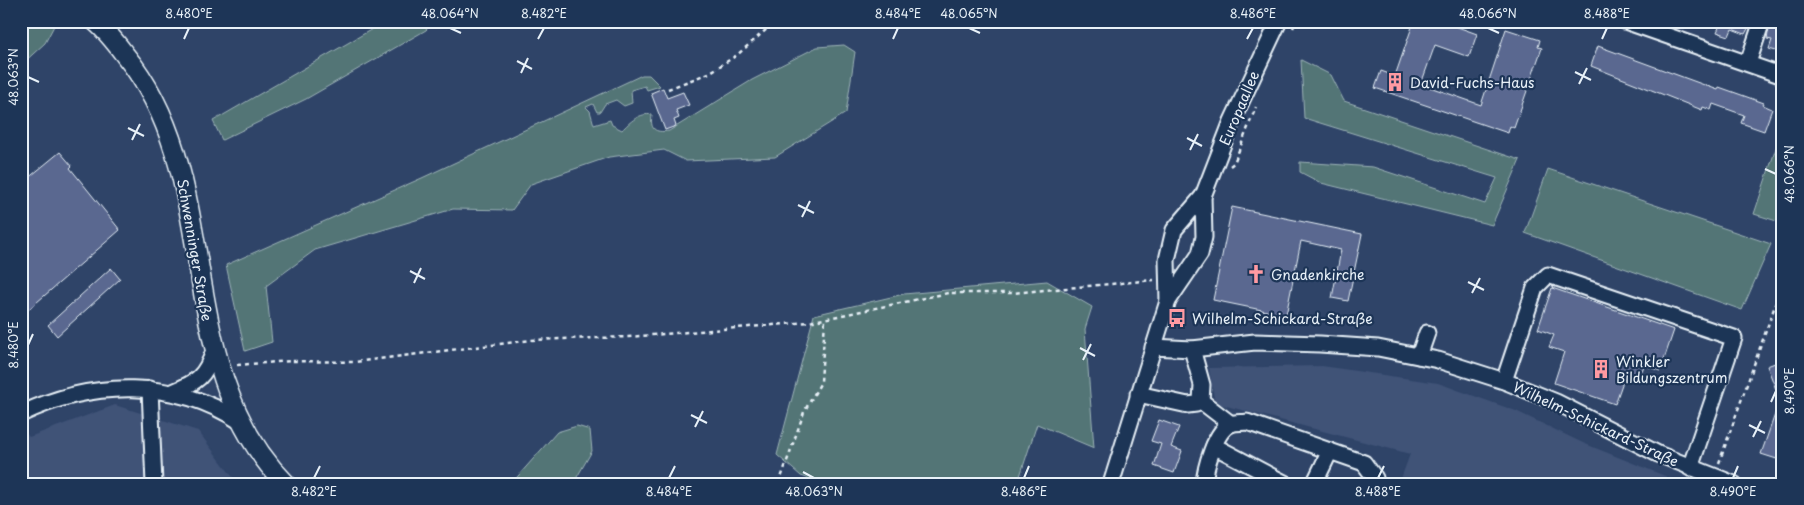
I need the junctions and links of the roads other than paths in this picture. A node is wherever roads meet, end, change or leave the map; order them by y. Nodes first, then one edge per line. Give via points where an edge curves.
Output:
1 (95, 21) edge
2 (1279, 21) edge
3 (1625, 21) edge
4 (1762, 21) edge
5 (1653, 26) edge
6 (1748, 63) junction
7 (1783, 76) edge
8 (1203, 196) junction
9 (1168, 301) junction
10 (1427, 333) dead end
11 (1154, 347) junction
12 (1192, 349) junction
13 (1419, 356) junction
14 (216, 359) junction
15 (1504, 381) junction
16 (150, 389) junction
17 (172, 392) junction
18 (1138, 394) junction
19 (1201, 401) junction
20 (21, 414) edge
21 (240, 422) junction
22 (1231, 424) junction
23 (1214, 446) junction
24 (1330, 451) junction
25 (1690, 468) junction
26 (154, 484) edge
27 (286, 484) edge
28 (1110, 484) edge
29 (1204, 484) edge
30 (1286, 484) edge
31 (1314, 484) edge
32 (1375, 484) edge
33 (1734, 484) edge

1 - 14 main road, Schwenninger Straße via 138,71 160,107 190,213
2 - 8 street, Europaallee via 1232,121
3 - 5 street
4 - 6 street
5 - 6 street
6 - 7 street
8 - 9 street, Europaallee via 1204,237 1200,254
8 - 9 street, Europaallee via 1174,230 1168,260
9 - 11 street, Europaallee
10 - 13 street
11 - 12 street, Wilhelm-Schickard-Straße
11 - 18 street
12 - 13 street, Wilhelm-Schickard-Straße via 1255,342 1320,344 1378,348
12 - 19 street via 1202,385
13 - 15 street, Wilhelm-Schickard-Straße
14 - 17 street via 199,378
14 - 21 main road, Schwenninger Straße
15 - 25 street, Wilhelm-Schickard-Straße via 1556,402
15 - 25 street via 1535,288 1548,275 1734,338
16 - 17 street
16 - 20 street via 78,392
16 - 26 street
17 - 21 street via 202,401
18 - 19 street via 1188,405
18 - 28 street
19 - 22 street
21 - 27 main road, Schwenninger Straße
22 - 23 street via 1222,431
22 - 24 street via 1247,422
23 - 29 street via 1204,473
23 - 30 street
24 - 31 street
24 - 32 street via 1364,463 1375,478
25 - 33 street, Wilhelm-Schickard-Straße

